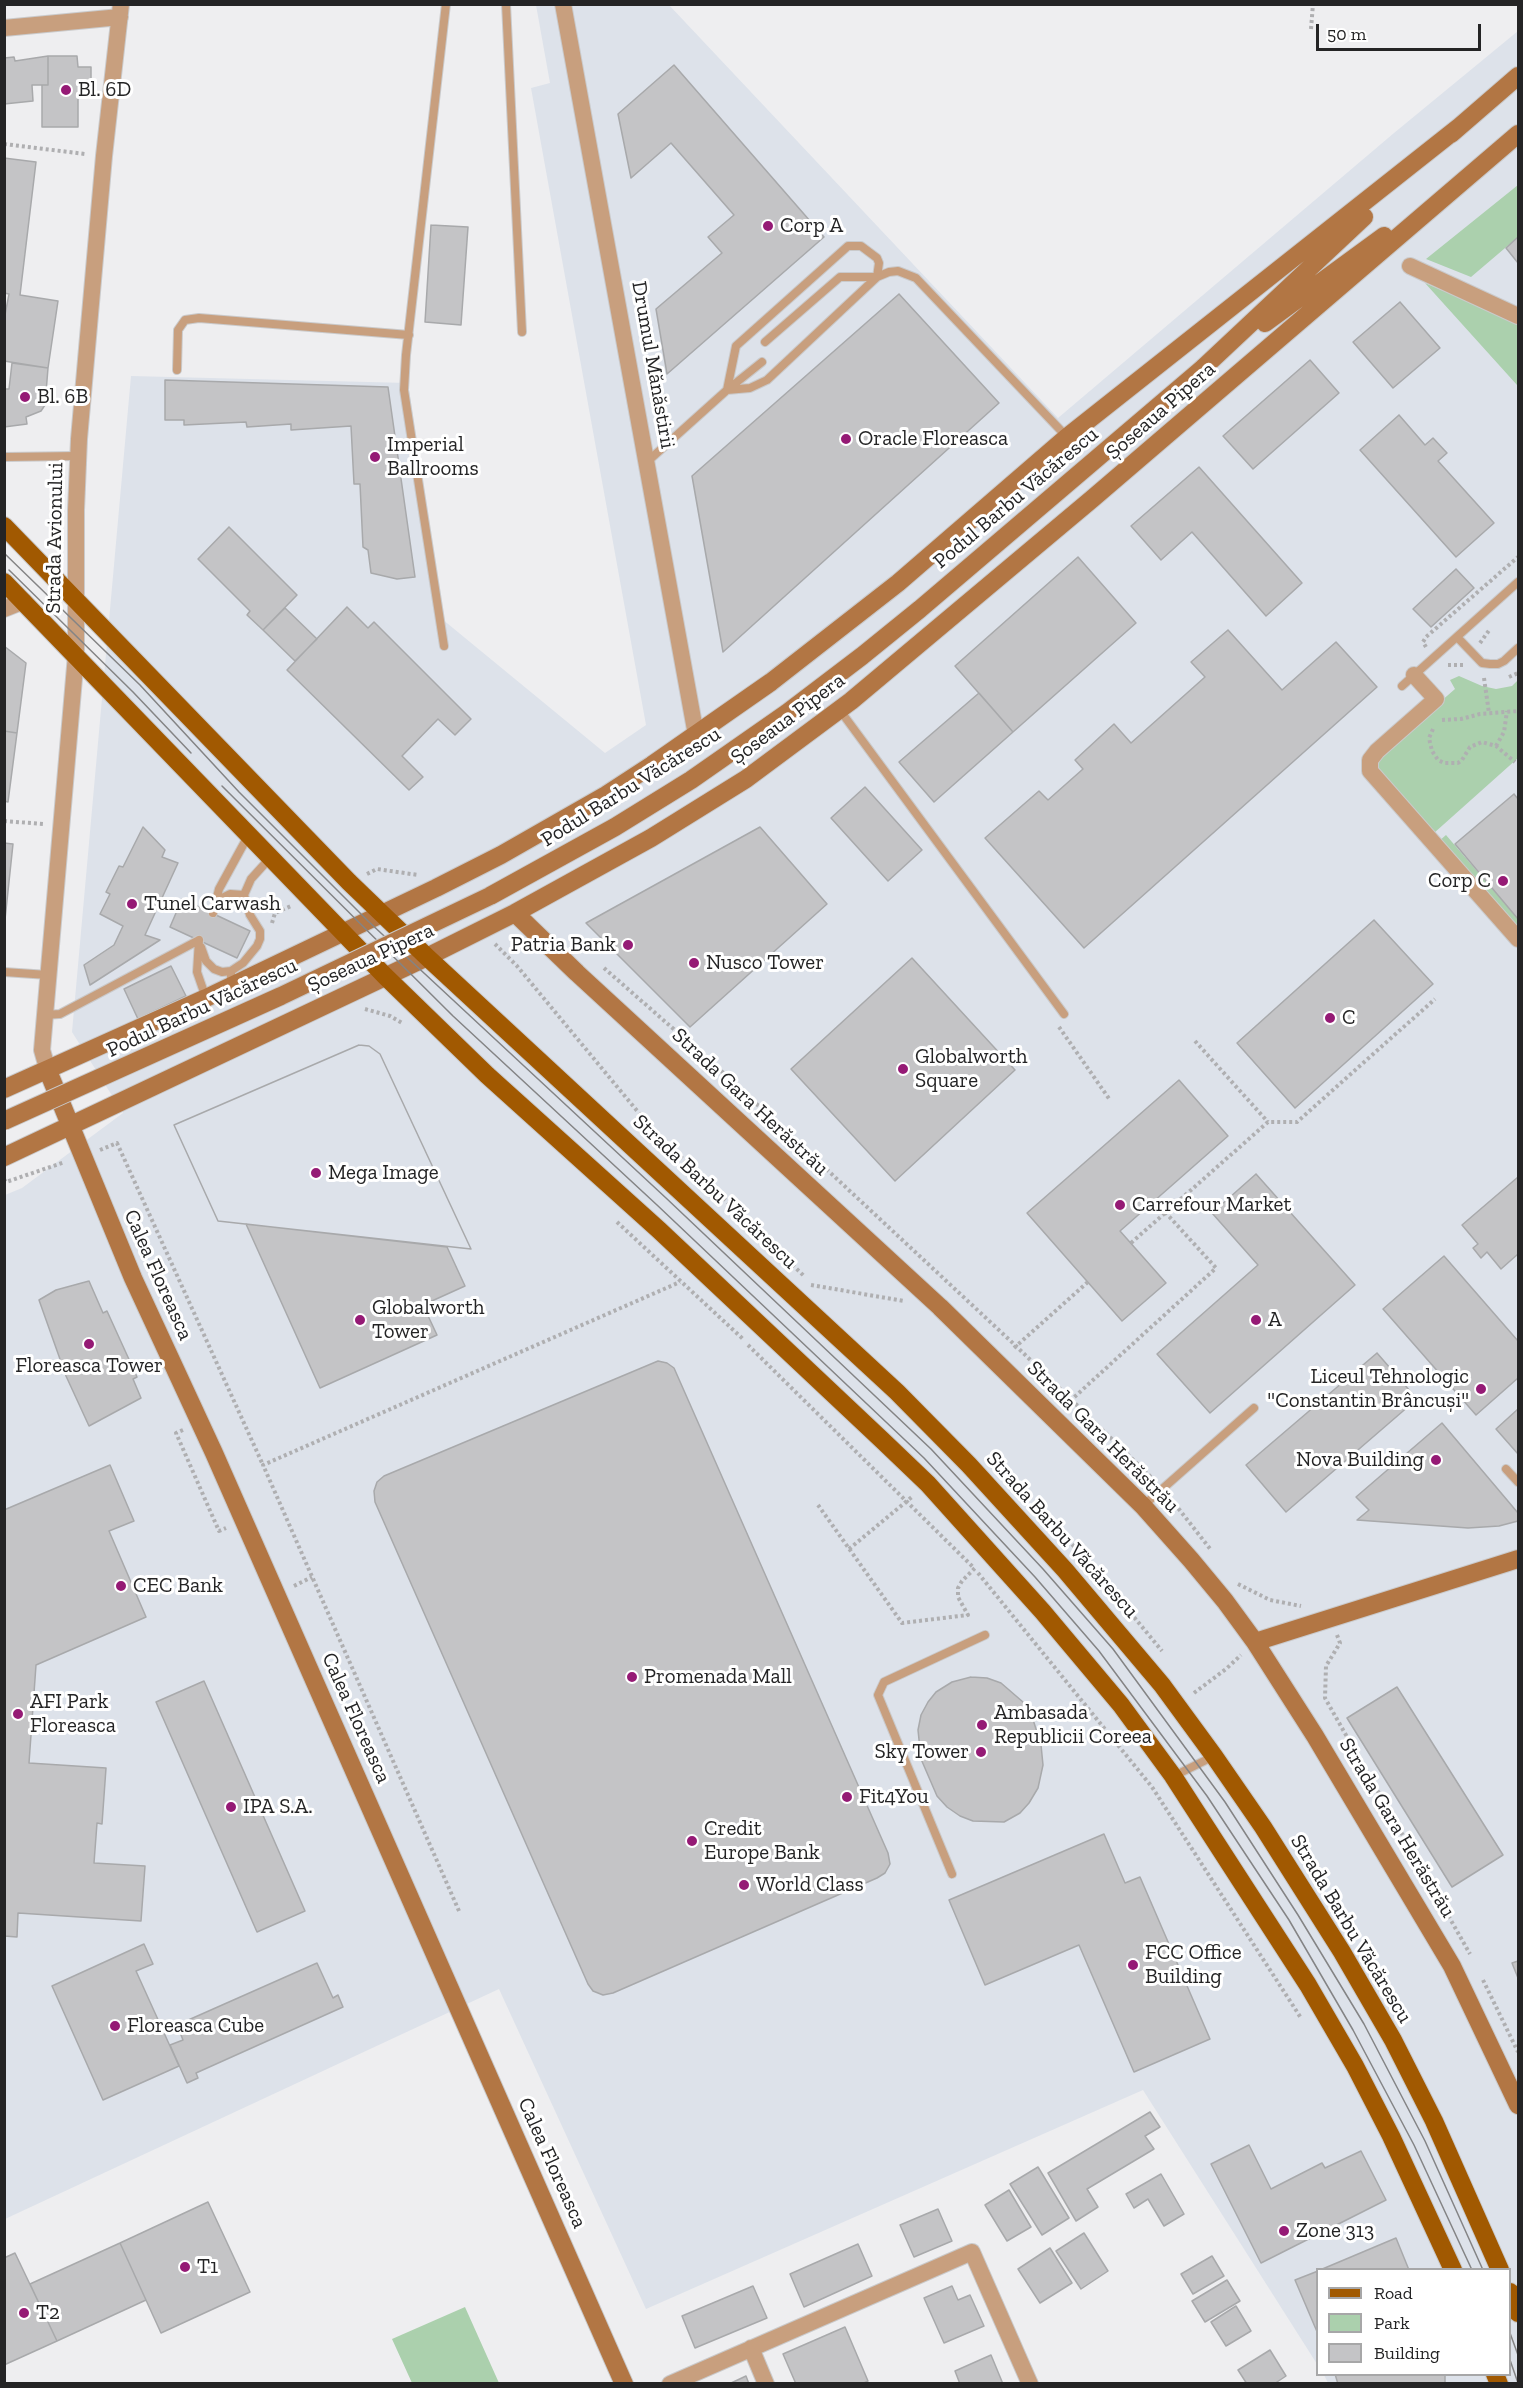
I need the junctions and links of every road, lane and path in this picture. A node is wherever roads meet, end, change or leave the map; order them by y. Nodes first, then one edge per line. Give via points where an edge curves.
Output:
1 (446, 4) edge
2 (506, 4) edge
3 (563, 4) edge
4 (1313, 4) edge
5 (120, 11) edge
6 (4, 28) edge
7 (1311, 29) dead end
8 (1518, 76) edge
9 (1459, 127) junction
10 (1518, 134) edge
11 (4, 144) edge
12 (104, 156) junction
13 (1492, 157) junction
14 (1410, 266) dead end
15 (877, 277) junction
16 (1518, 316) edge
17 (522, 332) dead end
18 (409, 335) junction
19 (765, 342) dead end
20 (762, 362) dead end
21 (1203, 368) junction
22 (177, 370) dead end
23 (727, 390) junction
24 (1067, 436) junction
25 (78, 456) junction
26 (4, 457) edge
27 (648, 461) junction
28 (4, 526) edge
29 (4, 582) edge
30 (1518, 582) edge
31 (76, 599) junction
32 (24, 601) junction
33 (4, 609) edge
34 (1496, 624) dead end
35 (1457, 637) junction
36 (444, 646) dead end
37 (1518, 648) edge
38 (1472, 653) junction
39 (76, 655) junction
40 (1462, 664) dead end
41 (1483, 676) dead end
42 (1408, 680) joint
43 (839, 709) junction
44 (1507, 711) junction
45 (1518, 711) edge
46 (1489, 713) junction
47 (696, 735) junction
48 (1496, 746) junction
49 (1515, 762) dead end
50 (4, 821) edge
51 (61, 826) junction
52 (248, 836) junction
53 (270, 858) junction
54 (244, 896) junction
55 (216, 901) junction
56 (213, 913) dead end
57 (515, 913) junction
58 (383, 914) junction
59 (343, 933) junction
60 (1518, 939) edge
61 (199, 940) junction
62 (427, 957) junction
63 (4, 972) edge
64 (48, 975) junction
65 (385, 976) junction
66 (231, 978) junction
67 (206, 998) junction
68 (1435, 999) dead end
69 (1064, 1014) joint
70 (45, 1015) junction
71 (1195, 1041) dead end
72 (48, 1071) junction
73 (4, 1089) edge
74 (1110, 1100) dead end
75 (4, 1121) edge
76 (1268, 1122) junction
77 (70, 1126) junction
78 (83, 1156) junction
79 (4, 1157) edge
80 (5, 1181) edge
81 (1166, 1213) junction
82 (1131, 1244) dead end
83 (702, 1272) junction
84 (778, 1280) junction
85 (1088, 1282) dead end
86 (906, 1301) dead end
87 (719, 1319) dead end
88 (998, 1362) junction
89 (1254, 1408) dead end
90 (1053, 1416) junction
91 (176, 1432) dead end
92 (263, 1465) junction
93 (1506, 1469) dead end
94 (1518, 1482) edge
95 (928, 1485) junction
96 (906, 1502) junction
97 (818, 1505) dead end
98 (1143, 1506) junction
99 (219, 1531) dead end
100 (849, 1549) junction
101 (991, 1553) junction
102 (1518, 1559) edge
103 (975, 1568) junction
104 (985, 1635) dead end
105 (1255, 1642) junction
106 (1226, 1669) dead end
107 (1194, 1693) dead end
108 (1214, 1756) junction
109 (1173, 1776) junction
110 (952, 1874) dead end
111 (459, 1911) dead end
112 (1305, 2023) dead end
113 (1518, 2105) edge
114 (1452, 2268) edge
115 (1499, 2268) edge
116 (1511, 2297) edge
117 (1518, 2313) edge
118 (751, 2349) junction
119 (674, 2382) edge
120 (624, 2384) edge
121 (766, 2384) edge
122 (1030, 2384) edge

1 - 18 lane
2 - 17 lane
3 - 27 street, Drumul Mănăstirii
4 - 7 path
5 - 6 street
5 - 12 street, Strada Avionului
8 - 9 main road, Șoseaua Pipera
9 - 21 main road, Șoseaua Pipera
9 - 24 main road, Șoseaua Pipera
10 - 13 main road, Șoseaua Pipera
11 - 12 path
12 - 25 street, Strada Avionului
13 - 21 main road, Șoseaua Pipera
13 - 43 main road, Șoseaua Pipera via 1083,507
14 - 16 street
15 - 19 lane via 840,277
15 - 23 lane via 767,380 750,388
15 - 23 lane via 879,262 869,250 848,246 736,346
15 - 24 lane via 898,271 916,278
18 - 22 lane via 185,320 178,330
18 - 36 lane via 404,390
20 - 23 lane
21 - 75 main road, Podul Barbu Văcărescu, bridge via 870,649 691,780 490,896
23 - 27 lane
24 - 47 main road, Șoseaua Pipera via 898,583
25 - 26 lane
25 - 31 street, Strada Avionului
27 - 47 street, Drumul Mănăstirii
28 - 31 main road, Strada Barbu Văcărescu
29 - 32 main road
30 - 35 lane
31 - 39 street, Strada Avionului
31 - 58 main road, Strada Barbu Văcărescu
32 - 33 street
32 - 39 main road
34 - 38 path
35 - 38 lane
35 - 42 lane
37 - 38 lane via 1498,664 1482,663
38 - 40 path
39 - 51 street, Strada Avionului
39 - 52 main road
41 - 46 path
42 - 60 street via 1436,699 1377,751 1370,760 1370,771
43 - 57 main road, Șoseaua Pipera via 700,809
43 - 69 lane
44 - 45 path
44 - 46 path
44 - 48 path via 1504,732
46 - 48 path via 1438,722 1431,732 1431,751 1438,760 1451,764 1462,760 1475,743
47 - 58 main road, Șoseaua Pipera via 606,795
48 - 49 path
50 - 51 path
51 - 64 street, Strada Avionului
52 - 53 main road
52 - 55 lane
53 - 54 lane via 251,879
53 - 59 main road
54 - 55 lane via 230,894
54 - 66 lane via 260,939
55 - 56 lane
57 - 62 main road, Șoseaua Pipera
57 - 88 main road, Strada Gara Herăstrău
58 - 59 main road, Șoseaua Pipera
58 - 62 main road, Strada Barbu Văcărescu
59 - 65 main road
59 - 66 main road, Șoseaua Pipera
61 - 66 lane via 206,961
61 - 67 lane via 197,972
61 - 70 lane via 60,1014
62 - 65 main road, Șoseaua Pipera
62 - 84 main road, Strada Barbu Văcărescu
63 - 64 lane
64 - 70 street, Strada Avionului
65 - 77 main road, Șoseaua Pipera
65 - 83 main road
66 - 67 main road, Șoseaua Pipera
67 - 72 main road, Șoseaua Pipera
68 - 76 path via 1297,1122
69 - 74 path via 1055,1021
70 - 72 street, Strada Avionului via 42,1050
71 - 76 path
72 - 73 main road, Șoseaua Pipera
72 - 77 main road, Calea Floreasca
76 - 81 path
77 - 78 main road, Calea Floreasca
77 - 79 main road, Șoseaua Pipera
78 - 80 path
78 - 92 path via 117,1143
78 - 120 main road, Calea Floreasca via 133,1278 214,1453
81 - 82 path
81 - 90 path via 1216,1268
83 - 92 path
83 - 95 main road
84 - 86 path
84 - 108 main road, Strada Barbu Văcărescu via 969,1465 1114,1627
85 - 88 path
87 - 96 path
88 - 90 main road, Strada Gara Herăstrău
89 - 98 lane
90 - 98 main road, Strada Gara Herăstrău
91 - 99 path
92 - 111 path
93 - 94 lane
95 - 96 path
95 - 101 main road
96 - 100 path
96 - 103 path
97 - 100 path
98 - 105 main road, Strada Gara Herăstrău via 1226,1601
100 - 103 path via 902,1623 968,1615 958,1597 958,1588
101 - 103 path
101 - 109 main road via 1093,1671
102 - 105 main road
103 - 112 path via 1152,1787
104 - 110 lane via 884,1682 878,1695
105 - 113 main road, Strada Gara Herăstrău via 1316,1736 1452,1966
106 - 107 path
108 - 109 lane
108 - 115 main road, Strada Barbu Văcărescu via 1342,1952 1393,2040
109 - 114 main road via 1344,2046
116 - 117 main road
118 - 119 street
118 - 121 street
118 - 122 street via 972,2252

